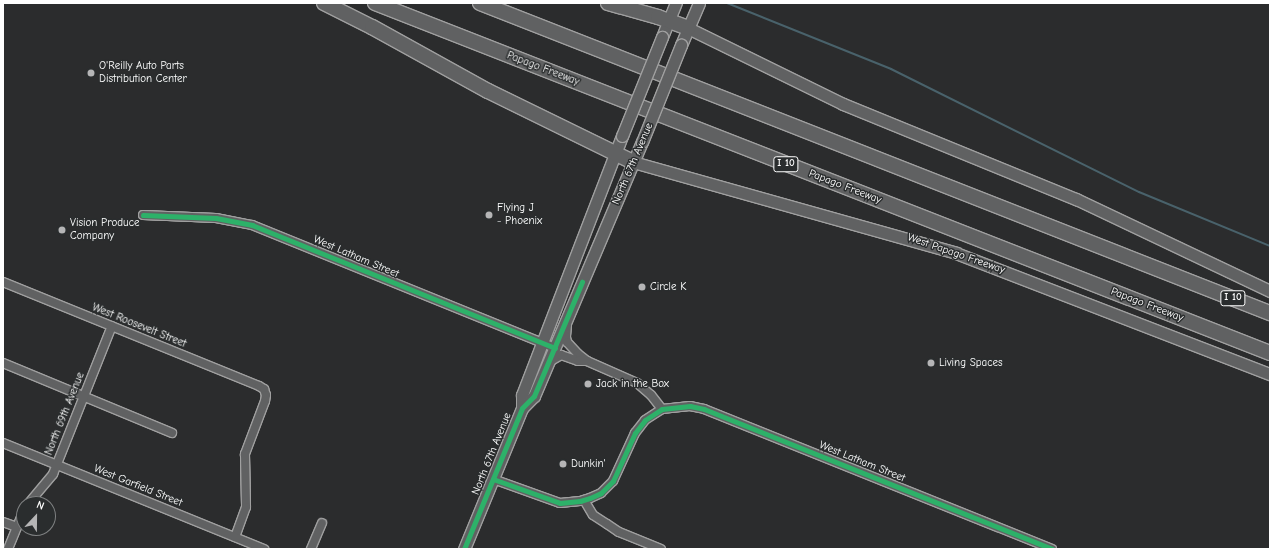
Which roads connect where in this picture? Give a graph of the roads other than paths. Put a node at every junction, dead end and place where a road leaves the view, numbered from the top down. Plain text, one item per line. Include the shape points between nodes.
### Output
1 (324, 3) edge
2 (375, 3) edge
3 (480, 3) edge
4 (608, 3) edge
5 (676, 3) edge
6 (698, 3) edge
7 (669, 20) junction
8 (693, 31) junction
9 (614, 154) junction
10 (633, 162) junction
11 (143, 215) dead end
12 (3, 282) edge
13 (1270, 291) edge
14 (571, 308) junction
15 (1270, 313) edge
16 (112, 326) junction
17 (542, 343) junction
18 (555, 348) junction
19 (1266, 352) edge
20 (588, 360) junction
21 (549, 362) junction
22 (3, 363) edge
23 (1270, 374) edge
24 (84, 396) junction
25 (522, 408) junction
26 (662, 409) junction
27 (172, 433) dead end
28 (3, 443) edge
29 (57, 464) junction
30 (493, 479) junction
31 (35, 496) edge
32 (587, 499) junction
33 (3, 522) edge
34 (322, 524) dead end
35 (16, 527) edge
36 (16, 529) edge
37 (235, 537) junction
38 (8, 549) edge
39 (264, 549) edge
40 (312, 549) edge
41 (464, 549) edge
42 (662, 549) edge
43 (1052, 549) edge

1 - 9 highway via 488,91
2 - 19 highway, Papago Freeway / I 10
3 - 15 highway, I 10
4 - 7 highway
5 - 7 main road, North 67th Avenue
6 - 8 main road, North 67th Avenue
7 - 8 highway
7 - 9 main road, North 67th Avenue, bridge
8 - 10 main road, North 67th Avenue, bridge via 681,45
8 - 13 main road via 843,104 1076,199
9 - 10 highway
9 - 17 main road, North 67th Avenue
10 - 14 main road, North 67th Avenue
10 - 23 main road, West Papago Freeway via 956,253
11 - 17 street, West Latham Street via 216,218 252,225
12 - 16 street, West Roosevelt Street
14 - 18 main road, North 67th Avenue
14 - 20 street via 566,337 572,347
16 - 24 street, North 69th Avenue
16 - 37 street, West Roosevelt Street via 259,386 265,392 265,401 245,454 246,511
17 - 18 street, West Latham Street
17 - 25 main road, North 67th Avenue via 522,395
18 - 21 main road, North 67th Avenue
20 - 21 street via 578,361 561,355
20 - 26 street via 637,383 652,395
21 - 25 main road, North 67th Avenue via 534,396
22 - 24 street
24 - 27 street
24 - 29 street, North 69th Avenue
25 - 30 main road, North 67th Avenue
26 - 32 street via 645,420 635,432 613,481 601,493
26 - 43 street, West Latham Street via 685,406 704,409
28 - 29 street, West Garfield Street
29 - 31 street, North 69th Avenue via 49,480
29 - 37 street, West Garfield Street
30 - 32 street via 551,501 564,503
30 - 41 main road, North 67th Avenue
32 - 42 street via 593,516 619,532
33 - 35 street
34 - 40 street
36 - 38 street
37 - 39 street, West Garfield Street

